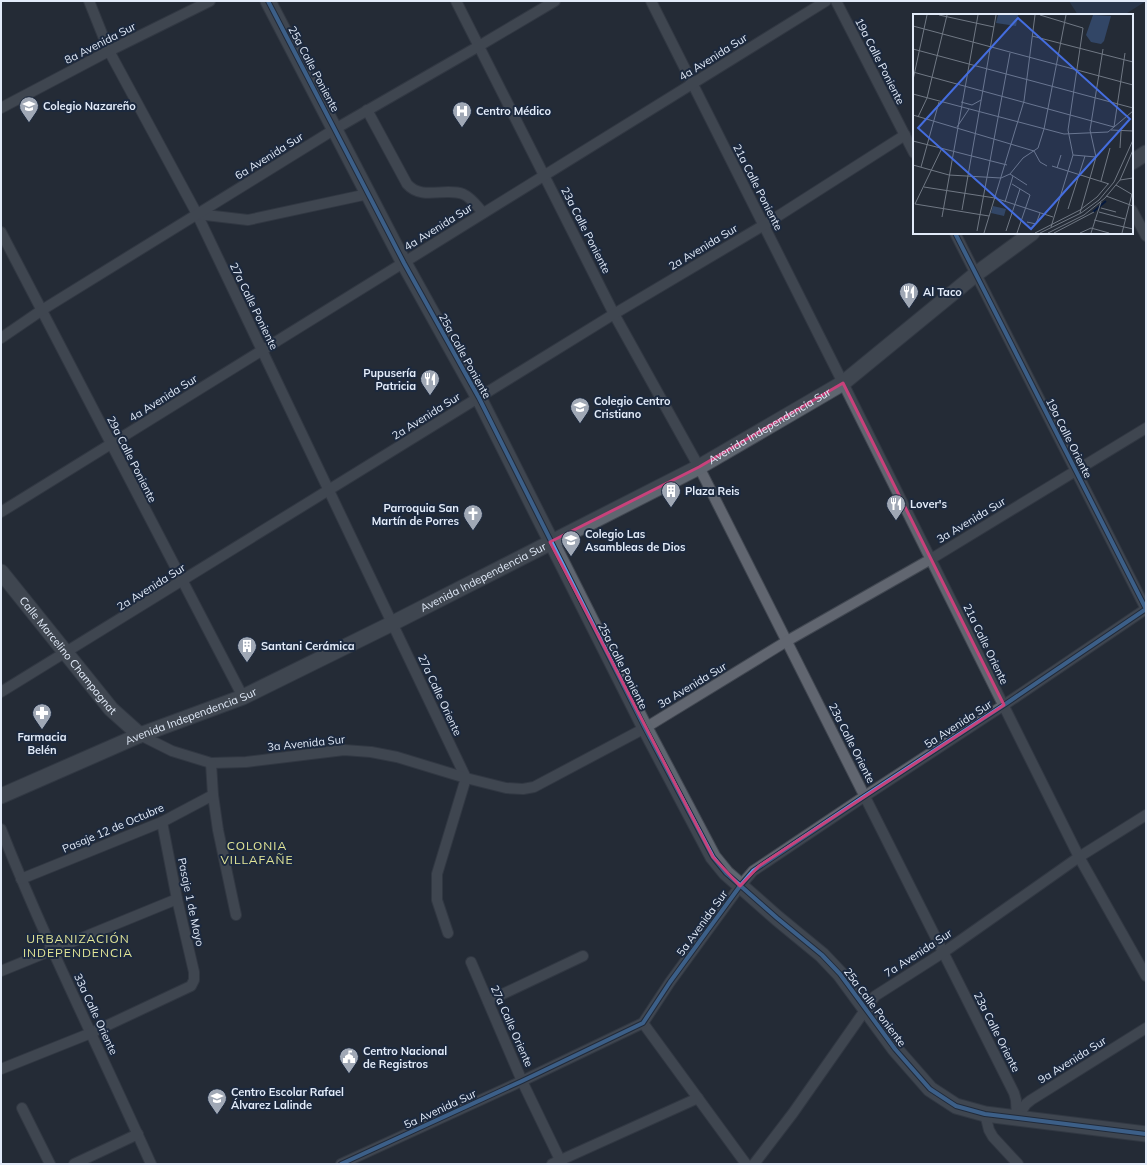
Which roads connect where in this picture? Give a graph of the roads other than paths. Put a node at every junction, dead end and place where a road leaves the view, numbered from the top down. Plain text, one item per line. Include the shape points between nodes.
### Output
1 (90, 1) edge
2 (210, 1) edge
3 (268, 1) edge
4 (456, 1) edge
5 (555, 1) edge
6 (651, 1) edge
7 (826, 1) edge
8 (836, 1) edge
9 (479, 46) junction
10 (109, 51) junction
11 (692, 84) junction
12 (1, 108) edge
13 (367, 110) junction
14 (335, 129) junction
15 (905, 136) junction
16 (913, 151) edge
17 (1146, 153) edge
18 (1133, 161) edge
19 (544, 175) junction
20 (368, 194) junction
21 (1133, 212) edge
22 (483, 213) junction
23 (197, 214) junction
24 (764, 225) junction
25 (1, 232) edge
26 (956, 234) edge
27 (1031, 234) edge
28 (1146, 236) edge
29 (4, 243) edge
30 (404, 262) junction
31 (976, 274) junction
32 (42, 310) junction
33 (614, 314) junction
34 (1, 338) edge
35 (263, 351) junction
36 (843, 383) junction
37 (479, 398) junction
38 (1146, 428) edge
39 (111, 444) junction
40 (699, 467) junction
41 (1076, 470) junction
42 (329, 490) junction
43 (1, 512) edge
44 (550, 542) junction
45 (931, 559) junction
46 (1, 572) edge
47 (182, 581) junction
48 (1146, 609) edge
49 (393, 623) junction
50 (787, 642) junction
51 (66, 653) junction
52 (1, 692) edge
53 (243, 697) junction
54 (1004, 705) junction
55 (645, 728) junction
56 (140, 735) junction
57 (211, 763) junction
58 (466, 778) junction
59 (213, 795) junction
60 (1, 796) edge
61 (865, 796) junction
62 (1146, 815) edge
63 (162, 822) junction
64 (1, 829) edge
65 (1079, 856) junction
66 (21, 879) junction
67 (740, 886) junction
68 (177, 899) junction
69 (236, 915) dead end
70 (448, 933) dead end
71 (52, 949) junction
72 (944, 952) junction
73 (583, 956) dead end
74 (470, 962) dead end
75 (1, 971) edge
76 (1146, 976) edge
77 (488, 1001) junction
78 (865, 1008) junction
79 (643, 1022) junction
80 (1146, 1028) edge
81 (91, 1033) junction
82 (1, 1069) edge
83 (522, 1081) junction
84 (698, 1098) junction
85 (22, 1108) dead end
86 (986, 1114) junction
87 (1017, 1118) junction
88 (138, 1134) junction
89 (1146, 1134) edge
90 (558, 1163) edge
91 (50, 1164) edge
92 (74, 1164) edge
93 (151, 1164) edge
94 (341, 1164) edge
95 (746, 1164) edge
96 (754, 1164) edge
97 (1018, 1164) edge

1 - 10 street, 27a Calle Poniente
2 - 10 street, 8a Avenida Sur
3 - 14 street, 25a Calle Poniente
4 - 9 street, 23a Calle Poniente
5 - 9 street, 6a Avenida Sur
6 - 11 street, 21a Calle Poniente
7 - 11 street, 4a Avenida Sur
8 - 15 street, 19a Calle Poniente
9 - 13 street, 6a Avenida Sur
9 - 19 street, 23a Calle Poniente
10 - 12 street, 8a Avenida Sur
10 - 23 street, 27a Calle Poniente
11 - 19 street, 4a Avenida Sur
11 - 24 street, 21a Calle Poniente
13 - 14 street, 6a Avenida Sur
13 - 22 street via 412,190 463,194 471,198
14 - 20 street, 25a Calle Poniente
14 - 23 street, 6a Avenida Sur
15 - 16 street, 19a Calle Poniente
15 - 24 street, 2a Avenida Sur
17 - 18 street
19 - 22 street, 4a Avenida Sur
19 - 33 street, 23a Calle Poniente
20 - 23 street via 248,220
20 - 30 street, 25a Calle Poniente
21 - 28 street
22 - 30 street, 4a Avenida Sur
23 - 32 street, 6a Avenida Sur
23 - 35 street, 27a Calle Poniente
24 - 33 street, 2a Avenida Sur
24 - 36 street, 21a Calle Poniente
25 - 29 street, 29a Calle Poniente
26 - 31 street
27 - 31 street, Avenida Independencia Sur
29 - 32 street, 29a Calle Poniente
30 - 35 street, 4a Avenida Sur
30 - 37 street, 25a Calle Poniente
31 - 36 street, Avenida Independencia Sur
31 - 41 street, 19a Calle Oriente
32 - 34 street, 6a Avenida Sur
32 - 39 street, 29a Calle Poniente
33 - 37 street, 2a Avenida Sur
33 - 40 street, 23a Calle Poniente
35 - 39 street, 4a Avenida Sur
35 - 42 street, 27a Calle Poniente
36 - 40 street, Avenida Independencia Sur
36 - 45 street, 21a Calle Oriente
37 - 42 street, 2a Avenida Sur
37 - 44 street, 25a Calle Poniente
38 - 41 street, 3a Avenida Sur
39 - 43 street, 4a Avenida Sur
39 - 47 street, 29a Calle Poniente
40 - 44 street, Avenida Independencia Sur
40 - 50 street, 23a Calle Oriente
41 - 45 street, 3a Avenida Sur
41 - 48 street, 19a Calle Oriente
42 - 47 street, 2a Avenida Sur
42 - 49 street, 27a Calle Poniente
44 - 49 street, Avenida Independencia Sur
44 - 55 street, 25a Calle Poniente
45 - 50 street, 3a Avenida Sur
45 - 54 street, 21a Calle Oriente
46 - 51 street, Calle Marcelino Champagnat
47 - 51 street, 2a Avenida Sur
47 - 53 street, 29a Calle Poniente
48 - 54 street, 5a Avenida Sur
49 - 53 street, Avenida Independencia Sur
49 - 58 street, 27a Calle Oriente
50 - 55 street, 3a Avenida Sur
50 - 61 street, 23a Calle Oriente
51 - 52 street, 2a Avenida Sur
51 - 56 street, Calle Marcelino Champagnat via 110,709
53 - 56 street, Avenida Independencia Sur
54 - 61 street, 5a Avenida Sur
54 - 65 street, 21a Calle Oriente
55 - 58 street, 3a Avenida Sur via 534,787 506,788
55 - 67 street, 25a Calle Poniente via 713,857
56 - 57 street, 3a Avenida Sur via 172,751
56 - 60 street, Avenida Independencia Sur
57 - 58 street, 3a Avenida Sur via 246,762 344,750 397,757
57 - 59 street
58 - 70 street via 437,874 437,900
59 - 63 street, Pasaje 12 de Octubre
59 - 69 street
61 - 67 street, 5a Avenida Sur via 759,866
61 - 72 street, 23a Calle Oriente
62 - 65 street, 7a Avenida Sur
63 - 66 street, Pasaje 12 de Octubre
63 - 68 street, Pasaje 1 de Mayo
64 - 66 street, 33a Calle Oriente
65 - 72 street, 7a Avenida Sur
65 - 76 street, 21a Calle Oriente
66 - 71 street, 33a Calle Oriente
67 - 78 street, 25a Calle Poniente via 831,964
67 - 79 street, 5a Avenida Sur
68 - 71 street
68 - 81 street, Pasaje 1 de Mayo via 194,972 191,986
71 - 75 street
71 - 81 street, 33a Calle Oriente
72 - 78 street, 7a Avenida Sur via 878,993
72 - 87 street, 23a Calle Oriente via 1014,1093
73 - 77 street
74 - 77 street, 27a Calle Oriente
77 - 83 street, 27a Calle Oriente
78 - 86 street, 25a Calle Poniente via 895,1049 930,1088 956,1106
78 - 96 street, 7a Avenida Sur via 793,1113
79 - 83 street, 5a Avenida Sur
79 - 84 street
80 - 87 street, 9a Avenida Sur via 1031,1100
81 - 82 street
81 - 88 street, 33a Calle Oriente
83 - 90 street, 27a Calle Oriente
83 - 94 street, 5a Avenida Sur
84 - 90 street
84 - 95 street
85 - 91 street
86 - 87 street, 25a Calle Poniente
86 - 97 street via 993,1137
87 - 89 street, 25a Calle Poniente
88 - 92 street
88 - 93 street, 33a Calle Oriente

